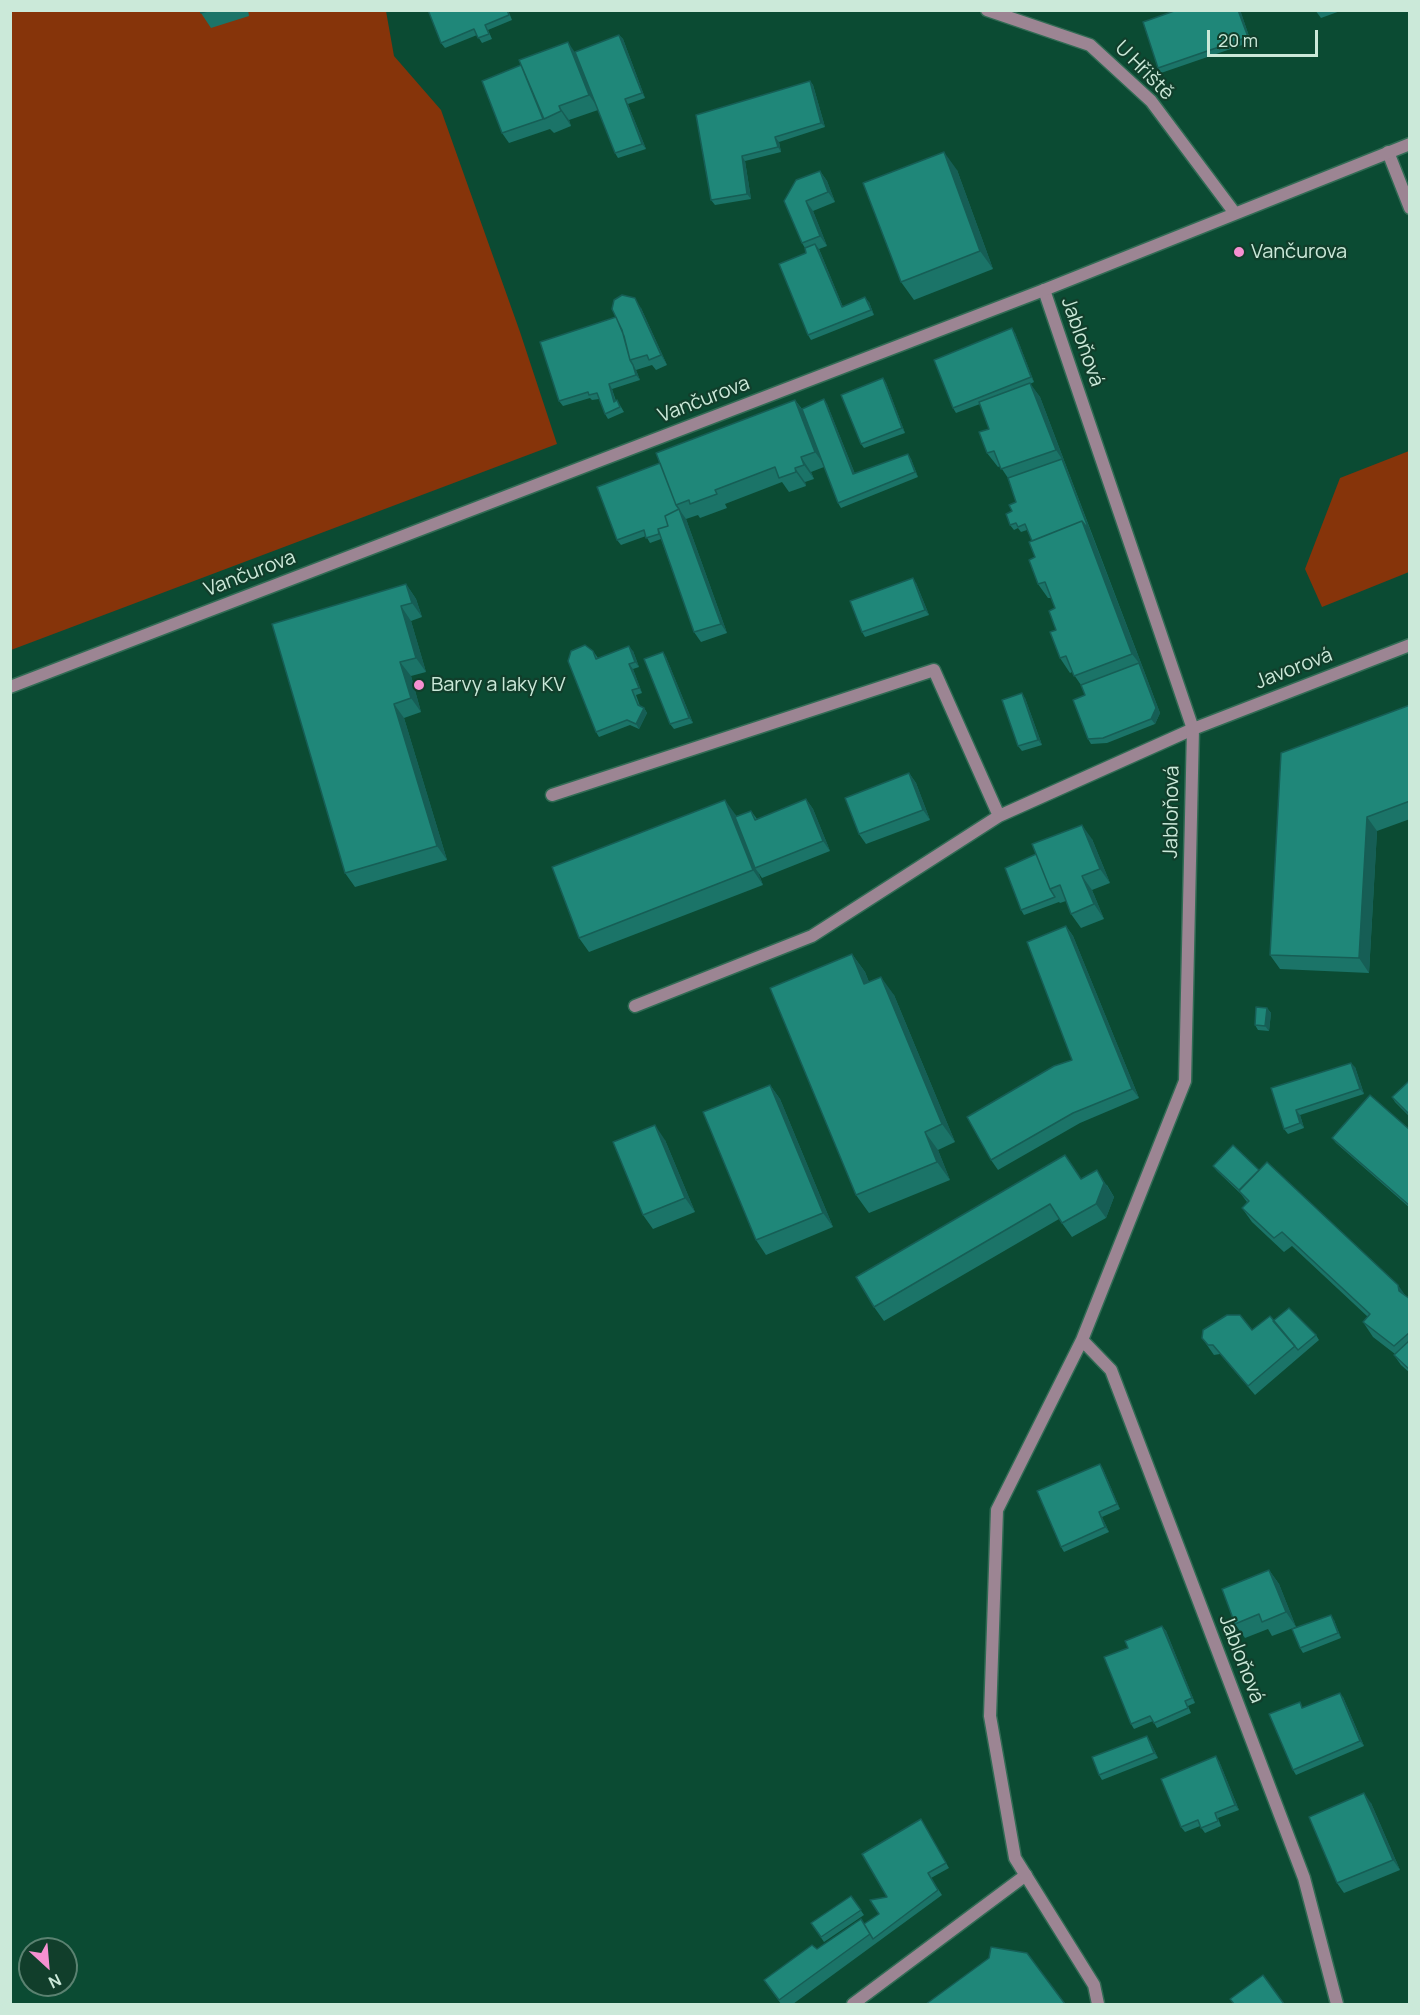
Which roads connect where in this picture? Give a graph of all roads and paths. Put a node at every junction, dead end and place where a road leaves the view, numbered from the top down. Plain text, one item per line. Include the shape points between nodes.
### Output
1 (987, 10) edge
2 (1410, 144) edge
3 (1388, 152) junction
4 (1410, 208) edge
5 (1234, 212) junction
6 (1044, 290) junction
7 (1410, 645) edge
8 (10, 687) edge
9 (1193, 729) junction
10 (552, 795) dead end
11 (999, 816) junction
12 (635, 1006) dead end
13 (1082, 1340) junction
14 (1026, 1875) junction
15 (853, 2004) edge
16 (1098, 2004) edge
17 (1337, 2004) edge

1 - 5 street, U Hřiště via 1090,45 1151,101
2 - 3 street, Vančurova
3 - 4 street
3 - 5 street, Vančurova
5 - 6 street, Vančurova
6 - 8 street, Vančurova
6 - 9 street, Jabloňová
7 - 9 street, Javorová
9 - 11 street, Javorová
9 - 13 street, Jabloňová via 1185,1081
10 - 11 street via 934,670
11 - 12 street, Javorová via 812,936
13 - 14 street, Jabloňová via 997,1510 990,1716 1015,1858
13 - 17 street, Jabloňová via 1110,1370 1304,1878
14 - 15 street
14 - 16 street, Jabloňová via 1094,1985

